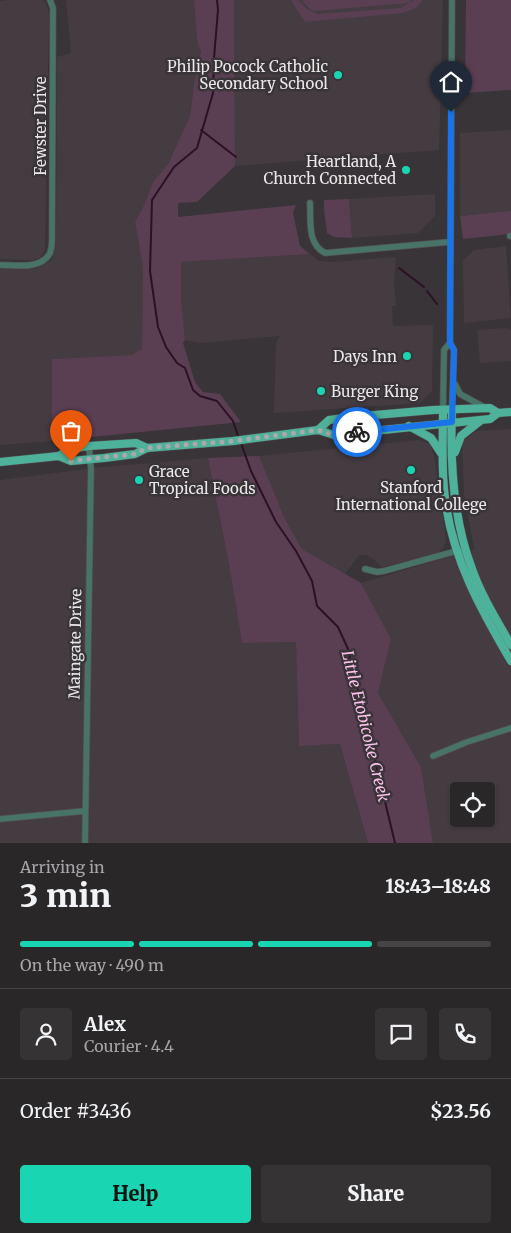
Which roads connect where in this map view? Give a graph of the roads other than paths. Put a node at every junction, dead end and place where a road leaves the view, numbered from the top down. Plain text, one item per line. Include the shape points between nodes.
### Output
1 (50, 0) edge
2 (452, 0) edge
3 (310, 203) dead end
4 (449, 242) junction
5 (0, 264) edge
6 (450, 343) junction
7 (454, 381) junction
8 (486, 408) junction
9 (452, 409) junction
10 (443, 410) junction
11 (511, 412) edge
12 (498, 413) junction
13 (481, 420) junction
14 (448, 422) junction
15 (409, 426) junction
16 (318, 430) junction
17 (89, 446) junction
18 (147, 448) junction
19 (59, 456) junction
20 (442, 456) junction
21 (90, 459) junction
22 (453, 459) junction
23 (0, 462) edge
24 (465, 549) junction
25 (456, 550) junction
26 (365, 570) dead end
27 (511, 644) edge
28 (511, 661) edge
29 (511, 728) edge
30 (433, 756) dead end
31 (85, 811) junction
32 (0, 819) edge
33 (85, 843) edge

1 - 5 street, Fewster Drive via 53,8 50,253 34,265
2 - 4 street
3 - 4 street via 312,240 325,253
4 - 6 street
6 - 7 street via 454,350
6 - 10 street via 444,350
7 - 8 street via 460,394
7 - 9 street
8 - 9 main road
8 - 12 main road
9 - 10 main road
9 - 14 main road
10 - 14 main road
10 - 16 main road via 329,420
11 - 12 main road
12 - 13 main road via 490,419
13 - 14 main road
13 - 22 main road via 461,436
14 - 15 main road
14 - 20 main road
14 - 22 main road
15 - 16 main road via 334,435
15 - 20 main road via 431,438
16 - 18 main road
17 - 18 main road via 136,443
17 - 19 main road via 69,449
17 - 21 street, Maingate Drive
18 - 21 main road via 135,454
19 - 21 main road via 71,461
19 - 23 main road
20 - 25 main road via 444,497
21 - 31 street, Maingate Drive
22 - 24 main road via 456,504
24 - 25 street
24 - 27 main road via 480,589
25 - 26 street via 384,571
25 - 28 main road via 477,599
29 - 30 street
31 - 32 street
31 - 33 street, Maingate Drive

